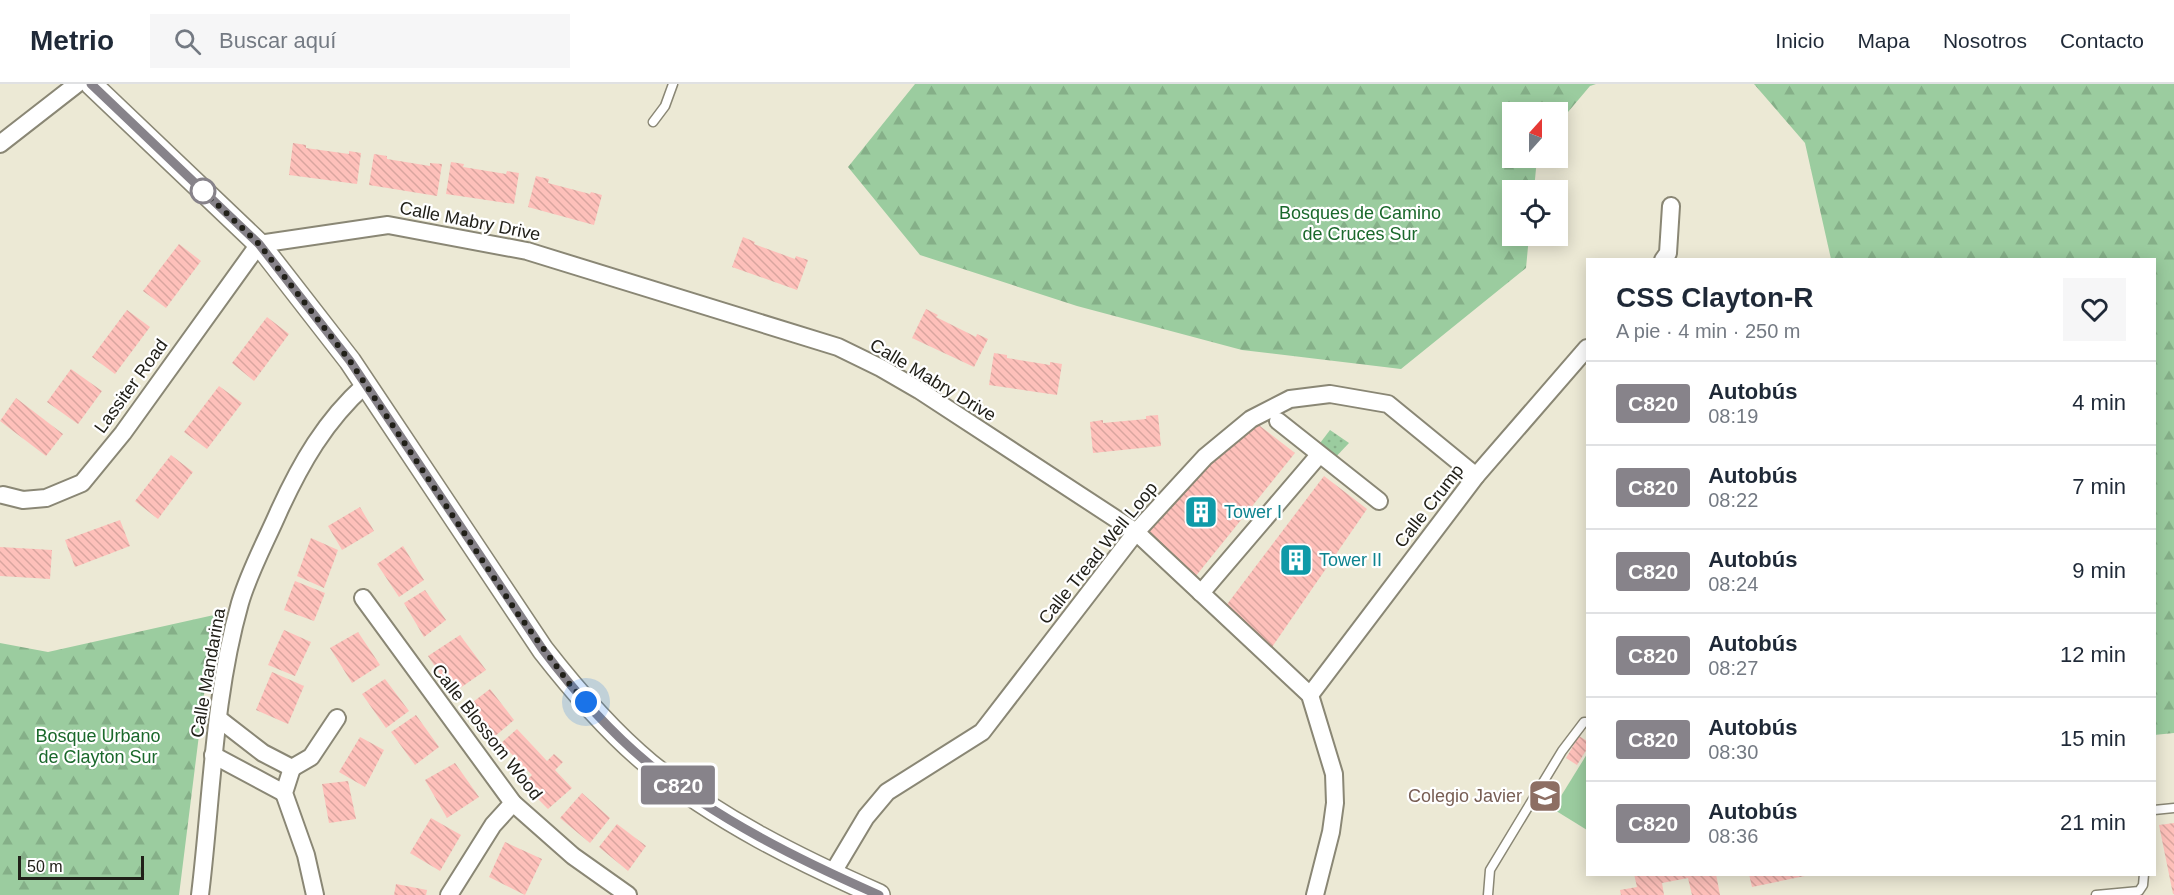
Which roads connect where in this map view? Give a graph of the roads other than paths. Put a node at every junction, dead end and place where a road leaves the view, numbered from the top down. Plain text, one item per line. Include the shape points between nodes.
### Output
1 (77, 84) edge
2 (91, 84) edge
3 (673, 84) edge
4 (653, 122) dead end
5 (0, 144) edge
6 (1671, 206) dead end
7 (259, 244) junction
8 (1665, 258) edge
9 (1586, 349) edge
10 (365, 385) junction
11 (1278, 421) dead end
12 (1319, 455) junction
13 (1476, 476) junction
14 (3, 495) dead end
15 (1379, 501) dead end
16 (1136, 532) junction
17 (1201, 593) junction
18 (363, 598) dead end
19 (1310, 695) junction
20 (337, 718) dead end
21 (219, 719) junction
22 (1586, 722) edge
23 (213, 755) junction
24 (292, 768) junction
25 (284, 793) junction
26 (513, 803) junction
27 (2174, 808) edge
28 (2156, 810) edge
29 (832, 874) junction
30 (2144, 876) edge
31 (200, 895) edge
32 (315, 895) edge
33 (449, 895) edge
34 (628, 895) edge
35 (879, 895) edge
36 (1315, 895) edge
37 (1488, 895) edge
38 (2096, 895) edge

1 - 5 street
2 - 7 street
3 - 4 lane via 665,106
6 - 8 street
7 - 10 street
7 - 14 street, Lassiter Road via 82,483 46,498 22,500
7 - 16 street, Calle Mabry Drive via 388,225 434,233 580,265 838,347 919,390
9 - 13 street, Calle Crump
10 - 21 street, Calle Mandarina via 325,427 305,459 261,552 241,601
10 - 29 street via 518,614 579,694 649,764 684,789 730,819
11 - 12 street
12 - 15 street
12 - 17 street
13 - 16 street, Calle Tread Well Loop via 1388,404 1330,394 1290,399 1251,419 1205,457
13 - 19 street, Calle Crump
16 - 17 street, Calle Mabry Drive
16 - 29 street, Calle Tread Well Loop via 982,732 887,792 866,817
17 - 19 street, Calle Mabry Drive
18 - 26 street, Calle Blossom Wood
19 - 36 street via 1334,774 1335,803 1332,832
20 - 24 street via 311,757
21 - 23 street, Calle Mandarina
21 - 24 street via 263,753
22 - 37 lane via 1562,751 1490,870
23 - 25 street
23 - 31 street, Calle Mandarina
24 - 25 street
25 - 32 street via 306,855
26 - 33 street via 492,825
26 - 34 street, Calle Blossom Wood via 573,856
27 - 28 lane
29 - 35 street
30 - 38 lane via 2139,891

